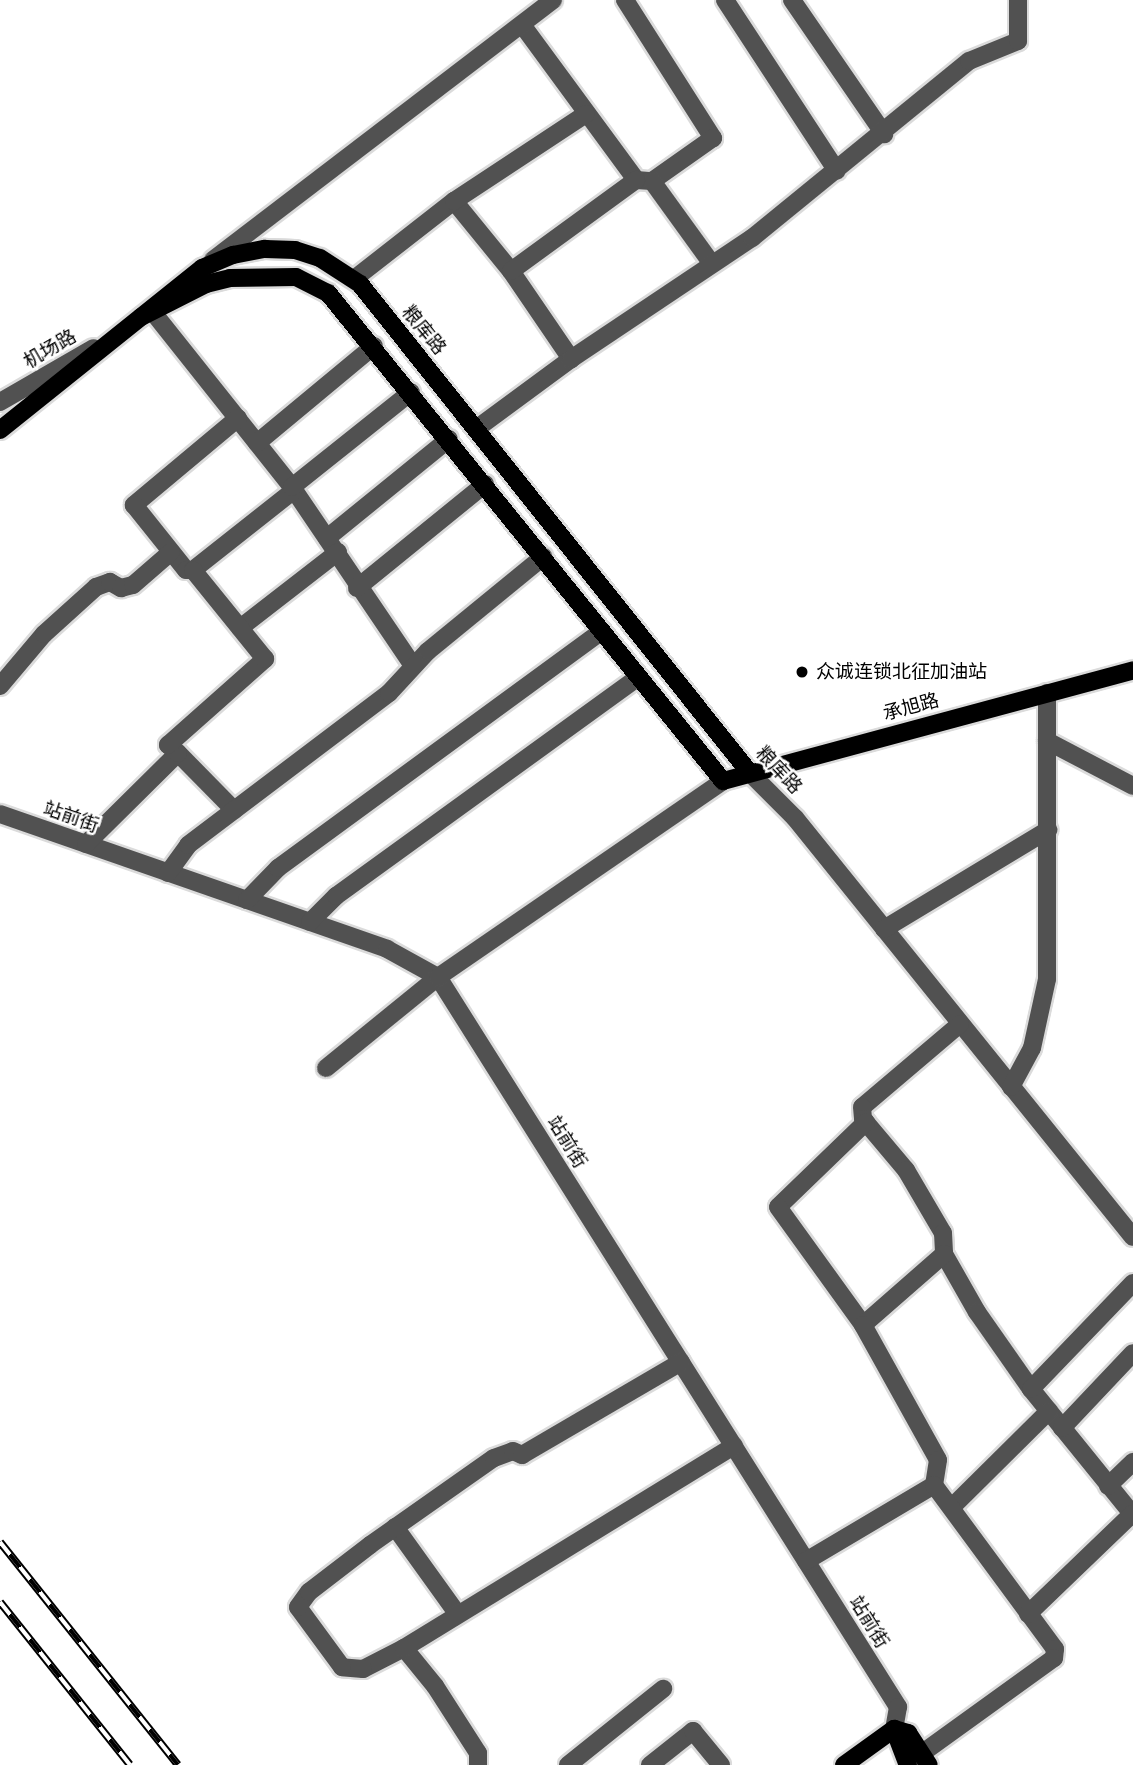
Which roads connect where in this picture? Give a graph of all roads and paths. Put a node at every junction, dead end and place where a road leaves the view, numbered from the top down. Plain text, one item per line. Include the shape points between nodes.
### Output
1 (553, 0) edge
2 (625, 0) edge
3 (725, 0) edge
4 (792, 0) edge
5 (1018, 0) edge
6 (523, 26) junction
7 (586, 114) junction
8 (884, 134) junction
9 (837, 171) junction
10 (644, 180) junction
11 (454, 201) junction
12 (712, 264) junction
13 (202, 268) junction
14 (511, 271) junction
15 (354, 279) junction
16 (147, 314) junction
17 (121, 333) junction
18 (374, 346) junction
19 (571, 359) junction
20 (411, 392) junction
21 (0, 402) edge
22 (238, 418) junction
23 (476, 429) junction
24 (0, 430) edge
25 (449, 439) junction
26 (257, 443) junction
27 (485, 484) junction
28 (292, 489) junction
29 (332, 545) junction
30 (171, 552) junction
31 (544, 557) junction
32 (193, 570) junction
33 (357, 588) junction
34 (240, 628) junction
35 (602, 631) junction
36 (413, 666) junction
37 (1133, 670) edge
38 (638, 677) junction
39 (1110, 677) junction
40 (1133, 679) edge
41 (0, 686) edge
42 (1047, 693) junction
43 (1047, 741) junction
44 (178, 753) junction
45 (749, 772) junction
46 (723, 781) junction
47 (1133, 786) edge
48 (234, 810) junction
49 (0, 814) edge
50 (1048, 830) junction
51 (86, 844) junction
52 (168, 873) junction
53 (247, 900) junction
54 (310, 922) junction
55 (884, 929) junction
56 (438, 977) junction
57 (960, 1024) junction
58 (326, 1068) dead end
59 (1011, 1087) junction
60 (866, 1122) junction
61 (1133, 1237) edge
62 (944, 1254) junction
63 (1133, 1283) edge
64 (863, 1325) junction
65 (1133, 1353) edge
66 (681, 1362) junction
67 (1031, 1389) junction
68 (1049, 1412) junction
69 (1062, 1428) junction
70 (734, 1446) junction
71 (1133, 1462) edge
72 (934, 1485) junction
73 (1108, 1486) junction
74 (953, 1506) junction
75 (1133, 1514) edge
76 (395, 1527) junction
77 (806, 1561) junction
78 (456, 1612) junction
79 (1028, 1614) junction
80 (404, 1648) junction
81 (663, 1689) dead end
82 (894, 1729) junction
83 (916, 1762) edge
84 (478, 1765) edge
85 (568, 1765) edge
86 (650, 1765) edge
87 (721, 1765) edge
88 (845, 1765) edge

1 - 6 street
2 - 10 street via 713,138
3 - 9 street
4 - 8 street
5 - 8 street via 1018,41 969,61
6 - 7 street
6 - 13 street
7 - 10 street
7 - 11 street
8 - 9 street
9 - 12 street
10 - 12 street
10 - 14 street
11 - 14 street
11 - 15 street
12 - 19 street
13 - 15 main road, 粮库路 via 233,255 295,250 320,258
13 - 16 main road, 粮库路
14 - 19 street
15 - 23 main road, 粮库路
16 - 17 main road
16 - 18 main road via 206,284 230,278 296,277 328,292
16 - 22 street
17 - 21 street, 机场路
17 - 24 main road
18 - 20 main road
18 - 26 street
19 - 23 street
20 - 25 main road
20 - 28 street
22 - 26 street
22 - 30 street via 134,505
23 - 45 main road, 粮库路
25 - 27 main road
25 - 29 street
26 - 28 street
27 - 31 main road
27 - 33 street
28 - 29 street
28 - 32 street
29 - 33 street
29 - 34 street
30 - 32 street via 186,570
30 - 41 street via 133,586 110,582 96,587 44,634
31 - 35 main road
31 - 36 street
32 - 34 street
33 - 36 street
34 - 44 street via 265,659 169,745
35 - 38 main road
35 - 53 street via 278,868
36 - 48 street via 389,694
37 - 39 main road, 承旭路
38 - 46 main road
38 - 54 street via 336,896
39 - 40 main road, 承旭路
39 - 42 main road, 承旭路
42 - 43 street
42 - 45 main road, 承旭路
43 - 47 street
43 - 50 street
44 - 48 street
44 - 51 street
45 - 46 main road, 承旭路
45 - 55 street, 粮库路 via 795,818
46 - 56 street
48 - 52 street via 188,845
49 - 51 street, 站前街
50 - 55 street
50 - 59 street via 1047,979 1032,1048
51 - 52 street, 站前街
52 - 53 street, 站前街
53 - 54 street, 站前街
54 - 56 street, 站前街 via 414,960
55 - 57 street, 粮库路
56 - 58 street
56 - 66 street, 站前街
57 - 59 street, 粮库路
57 - 60 street via 862,1107
59 - 61 street, 粮库路
60 - 62 street via 906,1170 943,1233
60 - 64 street via 778,1208
62 - 64 street
62 - 67 street
63 - 67 street
64 - 72 street via 938,1461
65 - 69 street
66 - 70 street, 站前街
66 - 76 street via 522,1455 513,1451 494,1458
67 - 68 street
68 - 69 street
68 - 74 street
69 - 73 street
70 - 77 street, 站前街
70 - 78 street
71 - 73 street
72 - 74 street
72 - 77 street
73 - 75 street
74 - 79 street via 964,1530
75 - 79 street
76 - 78 street
76 - 80 street via 309,1592 298,1607 342,1667 363,1669
77 - 82 street, 站前街 via 898,1707
78 - 80 street
79 - 83 street via 1055,1649 1054,1658
80 - 84 street via 478,1753
81 - 85 street
82 - 83 main road
82 - 88 main road
86 - 87 street via 693,1731

